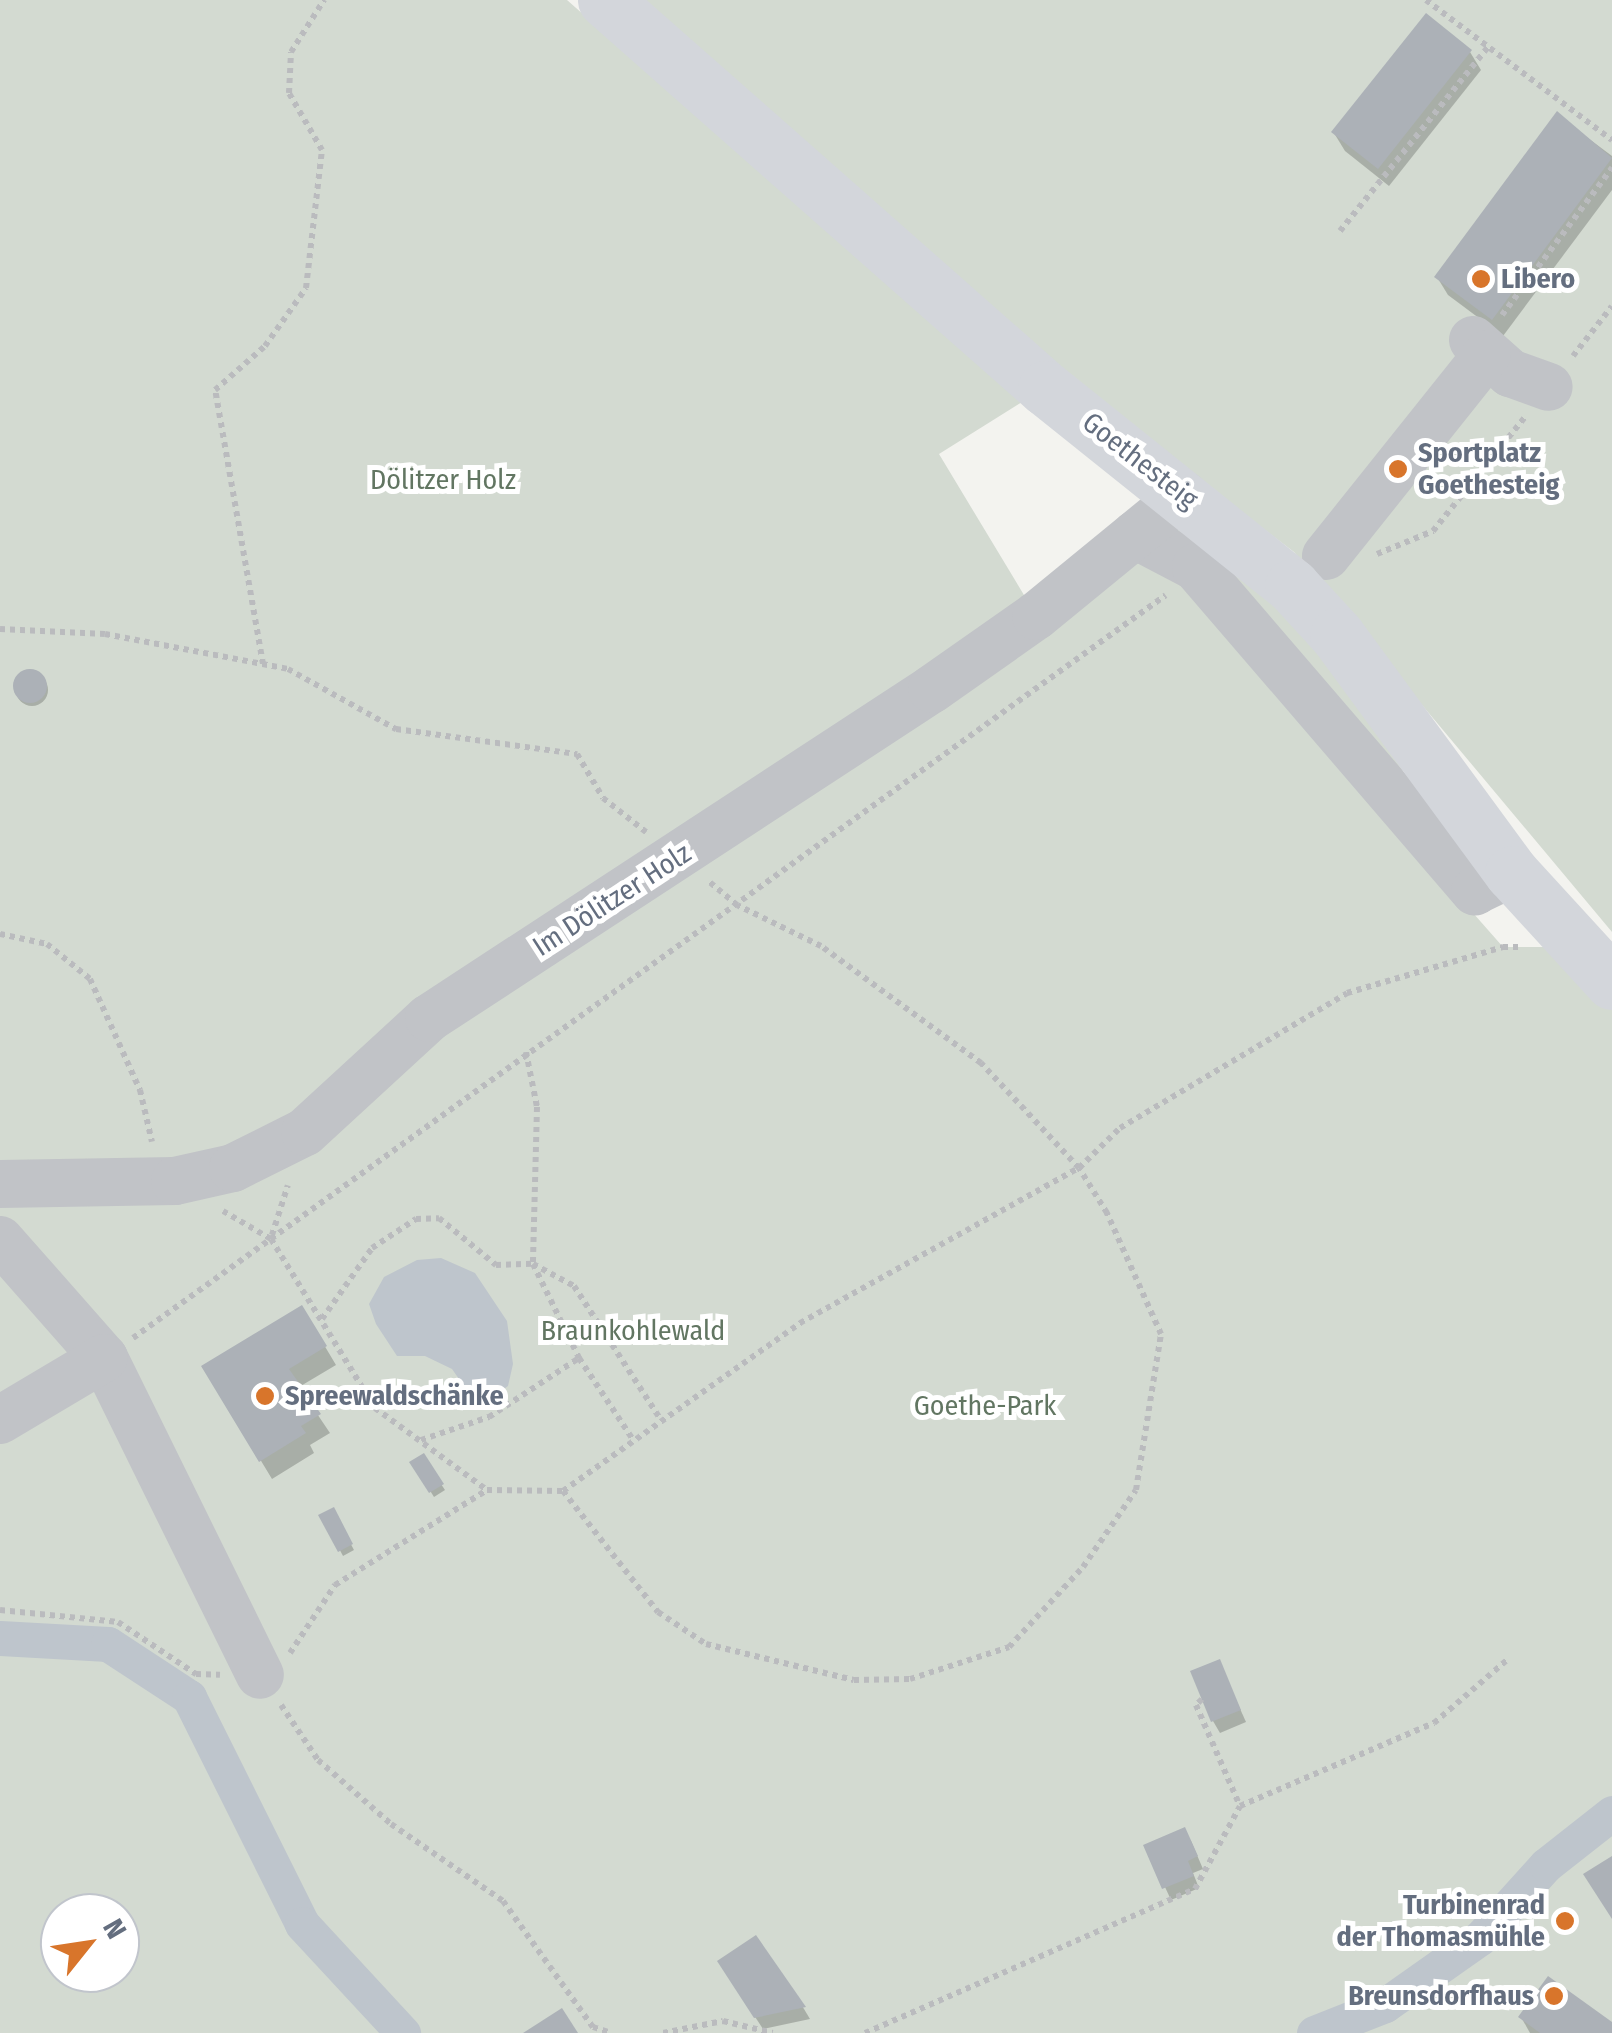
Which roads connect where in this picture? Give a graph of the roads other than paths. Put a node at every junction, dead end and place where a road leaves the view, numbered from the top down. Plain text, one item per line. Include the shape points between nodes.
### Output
1 (605, 0) edge
2 (1549, 388) road end
3 (1184, 495) junction
4 (1135, 536) junction
5 (1326, 556) road end
6 (1512, 873) junction
7 (1596, 965) edge
8 (0, 1184) edge
9 (0, 1240) edge
10 (104, 1358) junction
11 (0, 1420) edge
12 (260, 1676) road end

1 - 3 main road, Goethesteig via 1046,388
2 - 5 lane via 1510,373 1480,346
3 - 4 lane, Im Dölitzer Holz
3 - 6 main road, Goethesteig via 1292,586 1338,635
4 - 6 lane via 1196,567 1476,892
4 - 8 lane, Im Dölitzer Holz via 932,689 429,1018 305,1132 233,1168 174,1182
6 - 7 main road, Goethesteig
9 - 10 lane
10 - 11 lane
10 - 12 lane

